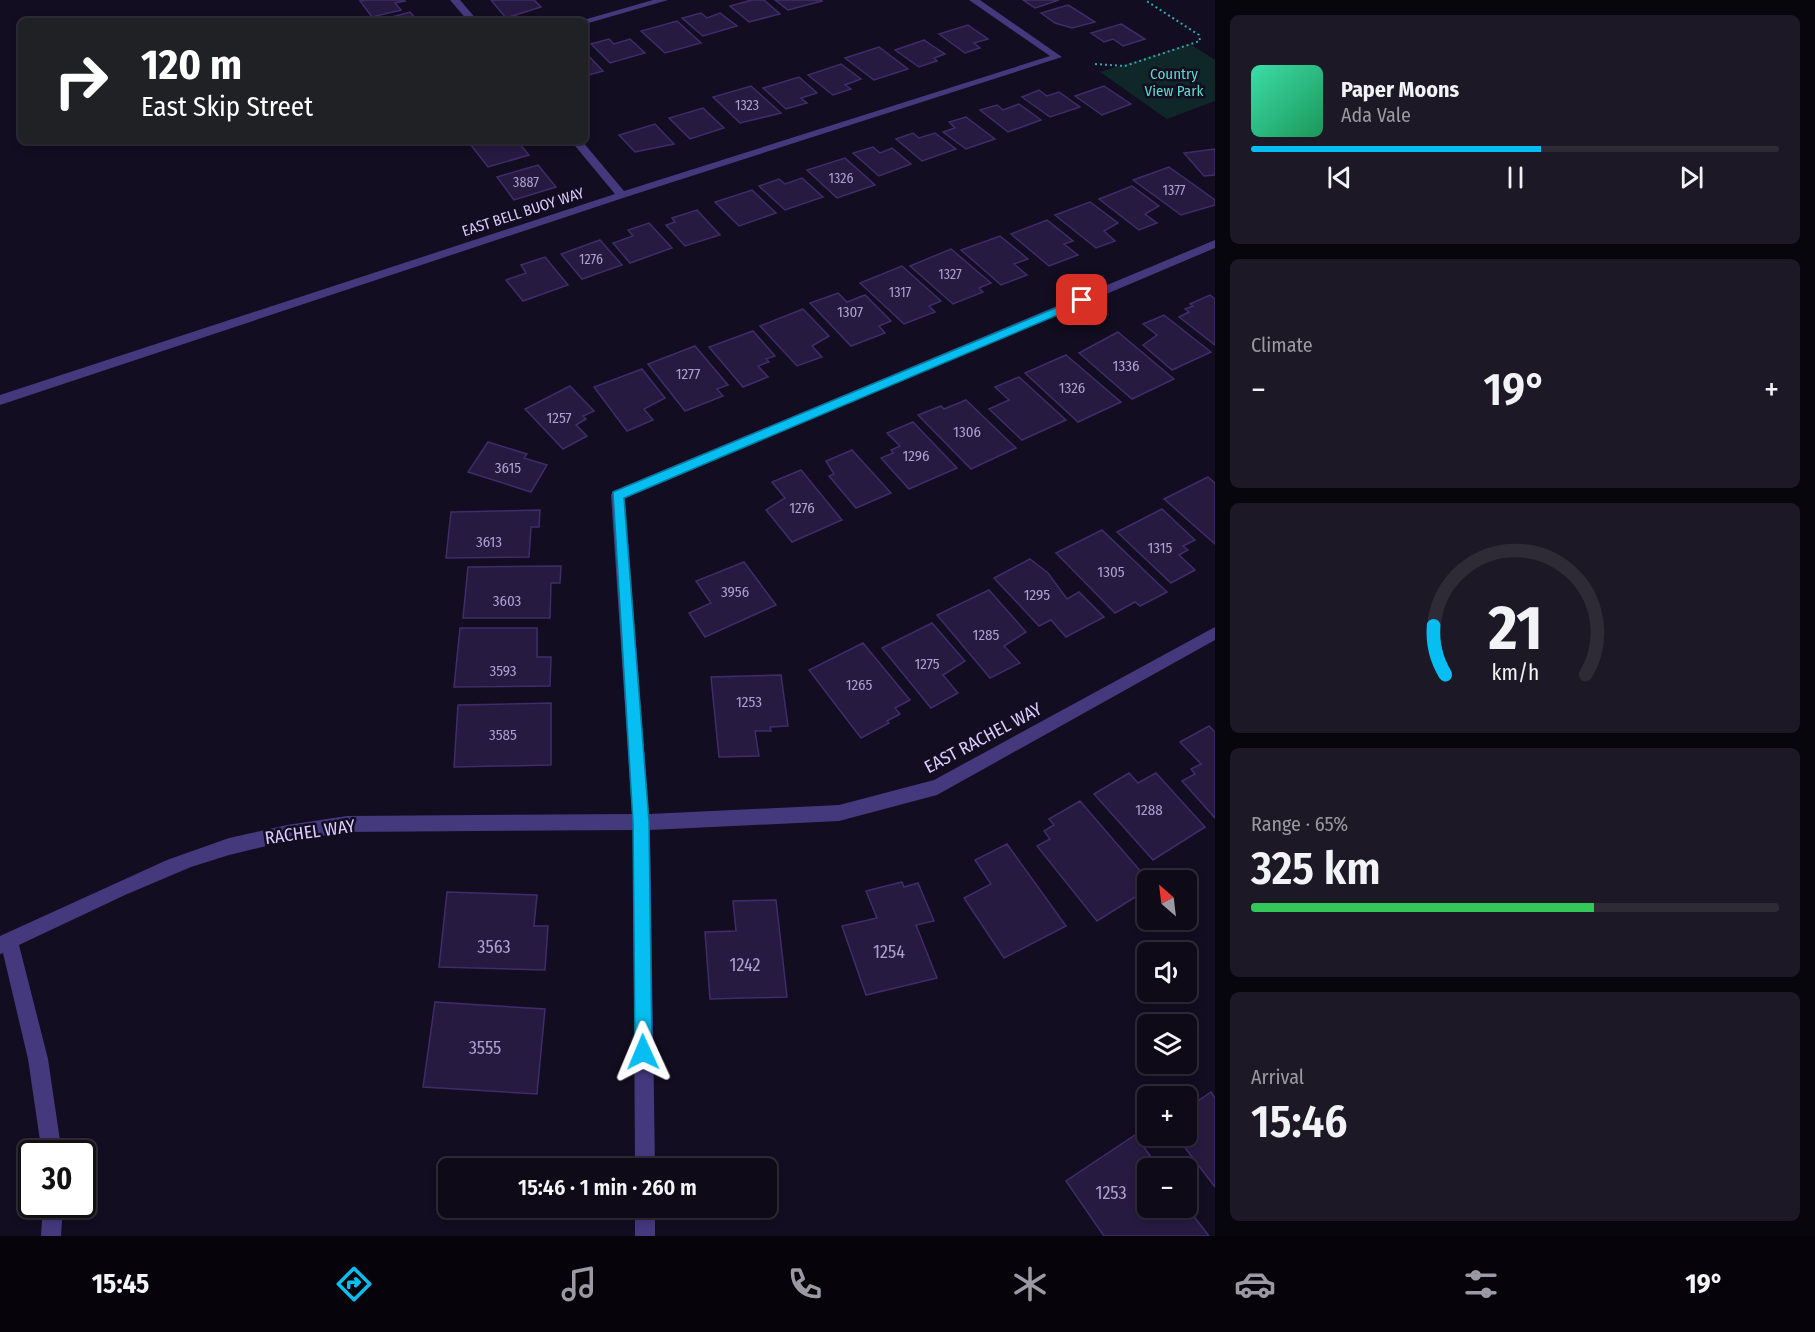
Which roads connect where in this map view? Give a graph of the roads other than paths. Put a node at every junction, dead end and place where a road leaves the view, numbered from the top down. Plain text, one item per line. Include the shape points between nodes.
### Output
1 (455, 0) edge
2 (663, 0) edge
3 (974, 0) edge
4 (470, 18) edge
5 (588, 20) edge
6 (579, 144) edge
7 (622, 195) junction
8 (1215, 244) edge
9 (0, 400) edge
10 (1215, 633) edge
11 (641, 822) junction
12 (4, 943) edge
13 (50, 1140) edge
14 (645, 1158) edge
15 (52, 1218) edge
16 (645, 1218) edge
17 (51, 1236) edge
18 (645, 1236) edge

1 - 4 street
2 - 5 street
3 - 7 street, EAST BELL BUOY WAY via 1057,57
6 - 7 street
7 - 9 street, EAST BELL BUOY WAY
8 - 11 street via 618,495
10 - 11 street, EAST RACHEL WAY via 937,787 839,813
11 - 12 street, RACHEL WAY via 346,824 277,834 191,859
11 - 14 street
12 - 13 street via 38,1059
15 - 17 street
16 - 18 street

